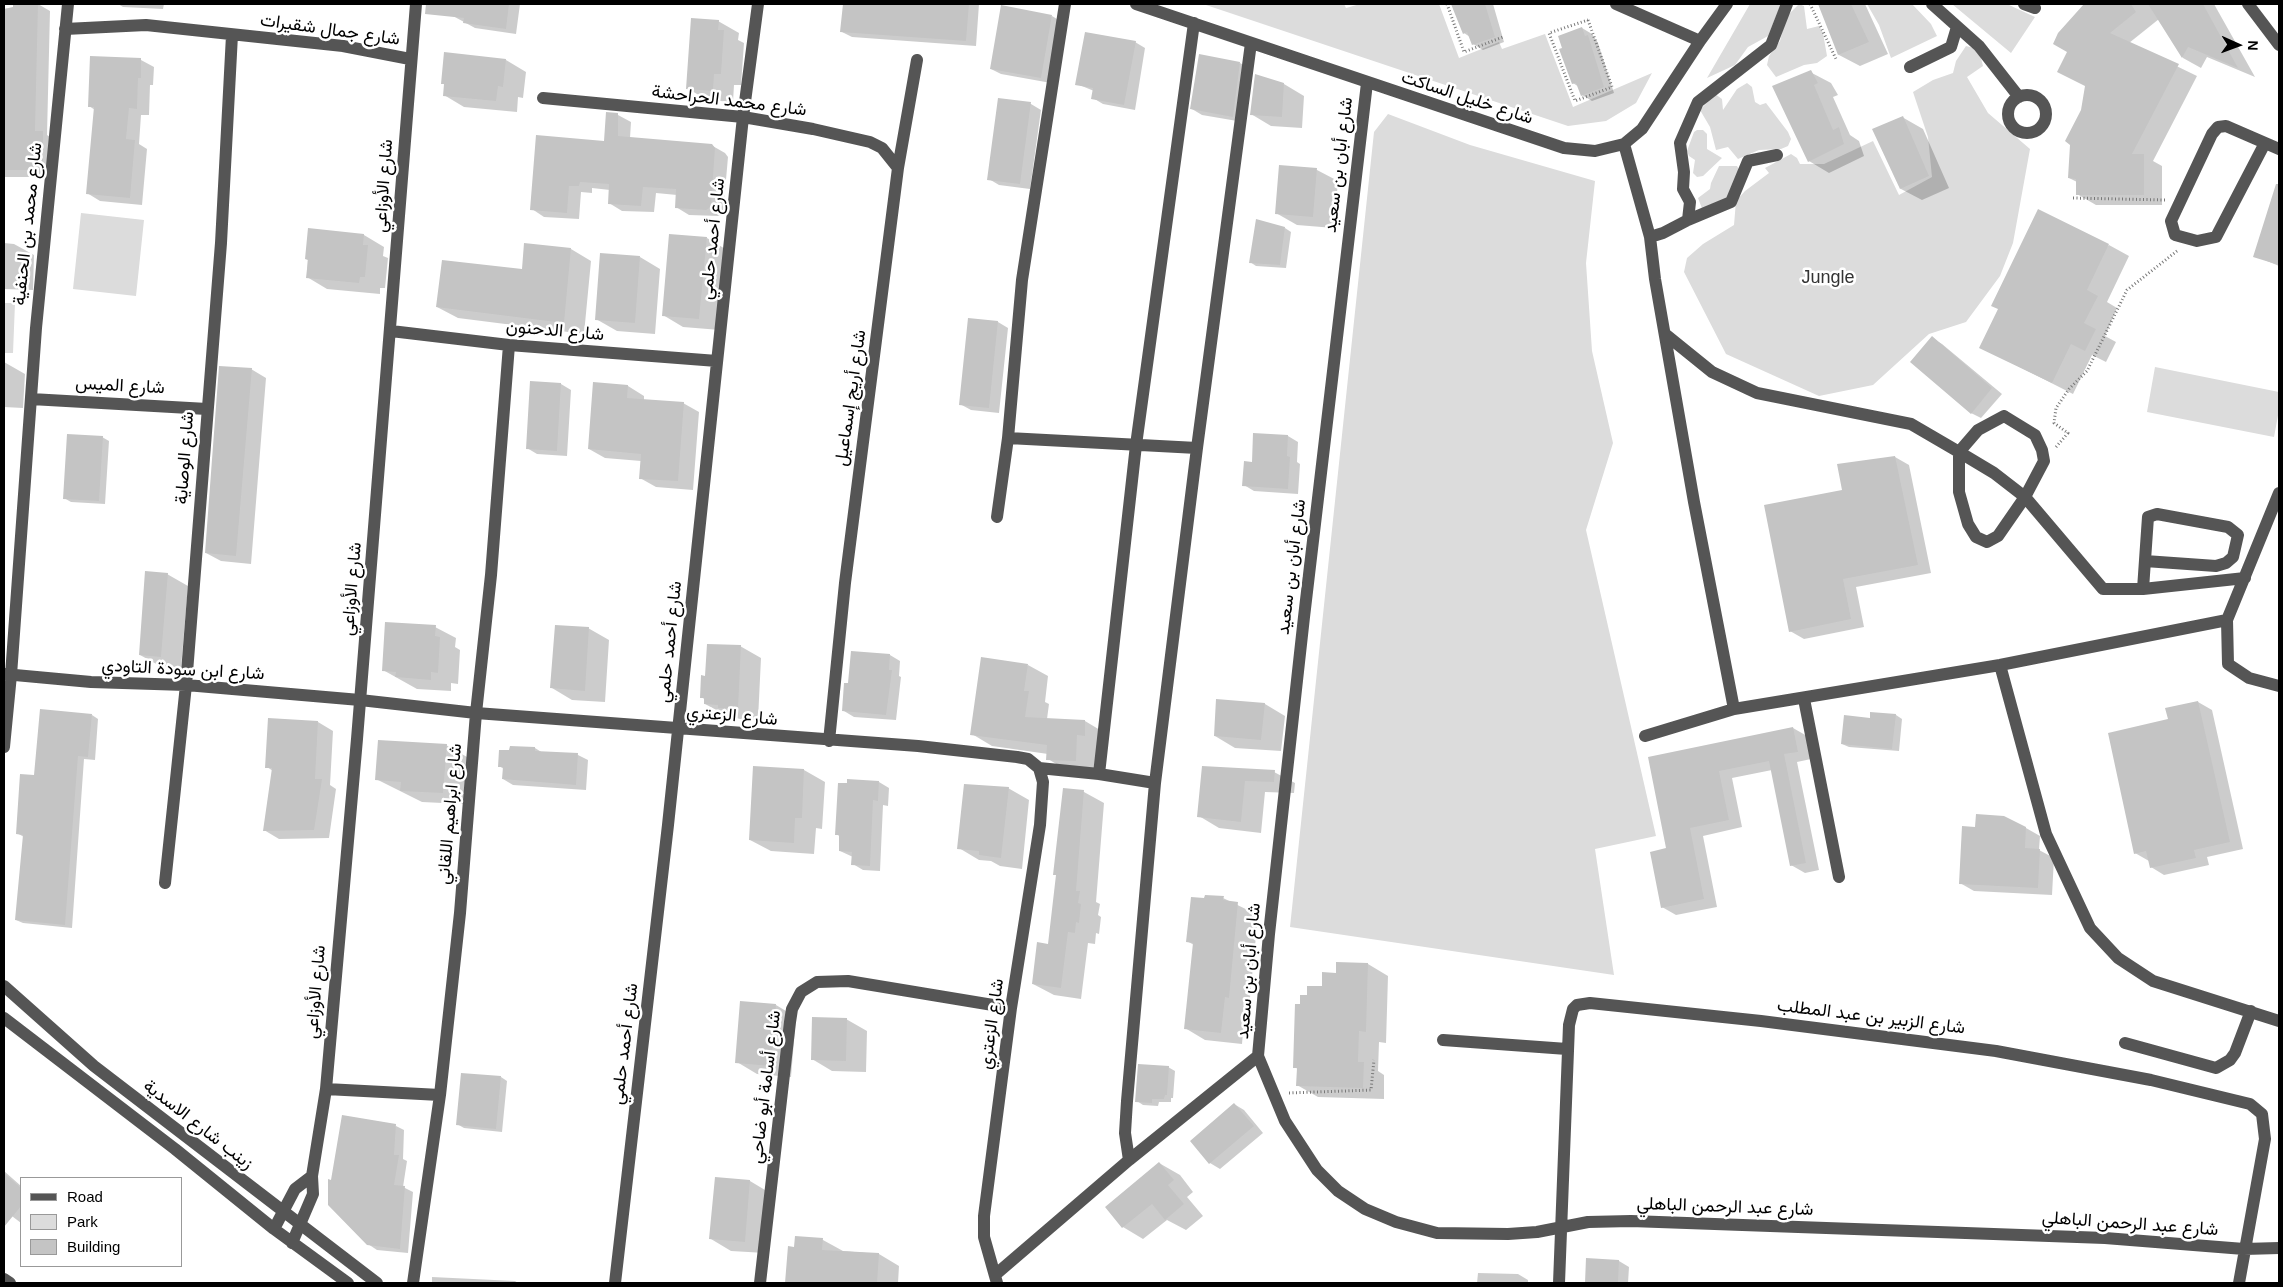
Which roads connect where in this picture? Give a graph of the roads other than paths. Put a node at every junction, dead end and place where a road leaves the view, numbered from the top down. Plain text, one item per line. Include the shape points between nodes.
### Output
1 (68, 4) edge
2 (416, 4) edge
3 (758, 4) edge
4 (1065, 4) edge
5 (1136, 4) edge
6 (1616, 4) edge
7 (1728, 4) edge
8 (1787, 4) edge
9 (1932, 4) edge
10 (2248, 4) edge
11 (1194, 23) junction
12 (1957, 27) junction
13 (65, 29) junction
14 (232, 36) junction
15 (1700, 41) junction
16 (1251, 43) junction
17 (2279, 45) edge
18 (410, 59) junction
19 (917, 60) dead end
20 (1910, 67) dead end
21 (1367, 83) junction
22 (2019, 97) dead end
23 (543, 98) dead end
24 (744, 117) junction
25 (2265, 143) junction
26 (1624, 144) junction
27 (2279, 149) edge
28 (1777, 155) dead end
29 (898, 168) junction
30 (1688, 220) junction
31 (1650, 236) junction
32 (391, 331) junction
33 (1666, 334) junction
34 (509, 346) junction
35 (717, 361) junction
36 (31, 399) junction
37 (207, 409) junction
38 (1008, 438) junction
39 (1136, 445) junction
40 (1197, 448) junction
41 (1959, 452) junction
42 (2279, 493) edge
43 (2026, 497) junction
44 (997, 517) dead end
45 (2145, 561) junction
46 (2245, 578) junction
47 (2143, 589) junction
48 (2227, 620) junction
49 (2000, 665) junction
50 (8, 675) edge
51 (186, 685) junction
52 (2279, 686) edge
53 (1804, 699) junction
54 (360, 700) junction
55 (1734, 710) junction
56 (476, 713) junction
57 (678, 729) junction
58 (1645, 736) dead end
59 (829, 741) junction
60 (4, 747) edge
61 (1039, 768) junction
62 (1099, 774) junction
63 (1155, 784) junction
64 (1839, 877) dead end
65 (165, 884) dead end
66 (4, 986) edge
67 (1011, 1008) junction
68 (2251, 1011) junction
69 (4, 1018) edge
70 (2279, 1021) edge
71 (1443, 1040) dead end
72 (2125, 1043) dead end
73 (1568, 1049) junction
74 (1258, 1056) junction
75 (326, 1089) junction
76 (440, 1095) junction
77 (1129, 1160) junction
78 (312, 1176) junction
79 (283, 1212) junction
80 (300, 1224) junction
81 (1561, 1228) junction
82 (274, 1229) junction
83 (292, 1243) junction
84 (2279, 1248) edge
85 (2244, 1249) junction
86 (4, 1279) edge
87 (996, 1279) edge
88 (10, 1283) edge
89 (348, 1283) edge
90 (377, 1283) edge
91 (413, 1283) edge
92 (615, 1283) edge
93 (760, 1283) edge
94 (1559, 1283) edge
95 (2239, 1283) edge

1 - 13 street, شارع محمد بن الحنفية
2 - 18 street, شارع الأوزاعي
3 - 24 street, شارع أحمد حلمي
4 - 38 street via 1022,280
5 - 11 street, شارع خليل الساكت
6 - 15 street
7 - 15 street, شارع خليل الساكت
8 - 30 street via 1771,44 1698,102 1680,143 1683,189 1690,202
9 - 12 street
10 - 17 street
11 - 16 street, شارع خليل الساكت
11 - 39 street
12 - 20 street via 1951,48
12 - 22 street via 1979,46
13 - 14 street, شارع جمال شقيرات via 146,25
13 - 36 street, شارع محمد بن الحنفية
14 - 18 street, شارع جمال شقيرات via 343,46
14 - 37 street, شارع الوصاية via 221,243
15 - 26 street, شارع خليل الساكت via 1642,129
16 - 21 street, شارع خليل الساكت
16 - 40 street
18 - 32 street, شارع الأوزاعي
19 - 29 street, شارع أريج إسماعيل
21 - 26 street, شارع خليل الساكت via 1564,148 1595,151
21 - 74 street, شارع أبان بن سعيد via 1292,726
23 - 24 street, شارع محمد الحراحشة
24 - 29 street, شارع محمد الحراحشة via 870,142 882,148
24 - 35 street, شارع أحمد حلمي
25 - 25 street via 2216,237 2207,240 2175,234 2171,221 2218,127 2226,126
25 - 27 street
26 - 31 street
28 - 30 street via 1748,161 1731,202
29 - 59 street, شارع أريج إسماعيل via 845,583
30 - 31 street
31 - 33 street
32 - 34 street, شارع الدحنون
32 - 54 street, شارع الأوزاعي
33 - 41 street via 1712,372 1757,393 1911,424
33 - 55 street
34 - 35 street, شارع الدحنون
34 - 56 street, شارع ابراهيم اللقاني via 491,575
35 - 57 street, شارع أحمد حلمي
36 - 37 street, شارع الميس
36 - 50 street, شارع محمد بن الحنفية
37 - 51 street, شارع الوصاية
38 - 39 street
38 - 44 street
39 - 40 street
39 - 62 street
40 - 63 street
41 - 43 street
41 - 43 street via 1959,492 1968,524 1976,537 1987,542 1998,536
41 - 43 street via 1978,430 2004,416 2035,435 2044,461
42 - 46 street
43 - 47 street via 2103,589
45 - 45 street via 2148,517 2157,514 2228,527 2238,535 2233,556 2216,566
45 - 47 street
46 - 47 street
46 - 48 street
48 - 49 street
48 - 52 street via 2228,664 2249,678
49 - 53 street
49 - 68 street via 2046,834 2090,928 2118,958 2153,981
50 - 51 street, شارع ابن سودة التاودي
50 - 60 street, شارع محمد بن الحنفية
51 - 54 street, شارع ابن سودة التاودي
51 - 65 street, شارع الوصاية
53 - 55 street
53 - 64 street
54 - 56 street, شارع الزعتري
54 - 75 street, شارع الأوزاعي
55 - 58 street
56 - 57 street, شارع الزعتري
56 - 76 street, شارع ابراهيم اللقاني via 460,912
57 - 59 street, شارع الزعتري
57 - 92 street, شارع أحمد حلمي
59 - 61 street, شارع الزعتري via 1005,755 1028,759
61 - 62 street, شارع الزعتري
61 - 67 street, شارع الزعتري via 1043,782 1040,825
62 - 63 street, شارع الزعتري
63 - 77 street via 1127,1101 1125,1133
66 - 79 street, زينب شارع الاسدية via 94,1066
67 - 87 street, شارع الزعتري via 984,1216 984,1237
67 - 93 street, شارع أسامة أبو ضاحي via 848,981 817,982 800,992 790,1022
68 - 70 street
68 - 72 street via 2235,1052 2230,1060 2216,1068
69 - 82 street, زينب شارع الاسدية
71 - 73 street
73 - 81 street, شارع الزبير بن عبد المطلب
73 - 85 street, شارع الزبير بن عبد المطلب via 1573,1009 1590,1003 1996,1051 2152,1080 2243,1101 2262,1114 2265,1139
74 - 77 street
74 - 81 street, شارع عبد الرحمن الباهلي via 1285,1121 1317,1170 1338,1191 1365,1209 1396,1222 1437,1233 1508,1234
75 - 76 street
75 - 78 street, شارع الأوزاعي
76 - 91 street, شارع ابراهيم اللقاني
77 - 87 street
78 - 79 street via 295,1189
78 - 80 street, شارع الأوزاعي via 313,1194
79 - 80 street, زينب شارع الاسدية
79 - 82 street
80 - 83 street, شارع الأوزاعي
80 - 90 street, زينب شارع الاسدية
81 - 85 street, شارع عبد الرحمن الباهلي via 1588,1222 1631,1221 2105,1238
81 - 94 street, شارع الزبير بن عبد المطلب
82 - 83 street, زينب شارع الاسدية
83 - 89 street, زينب شارع الاسدية
84 - 85 street, شارع عبد الرحمن الباهلي
85 - 95 street, شارع الزبير بن عبد المطلب
86 - 88 street

